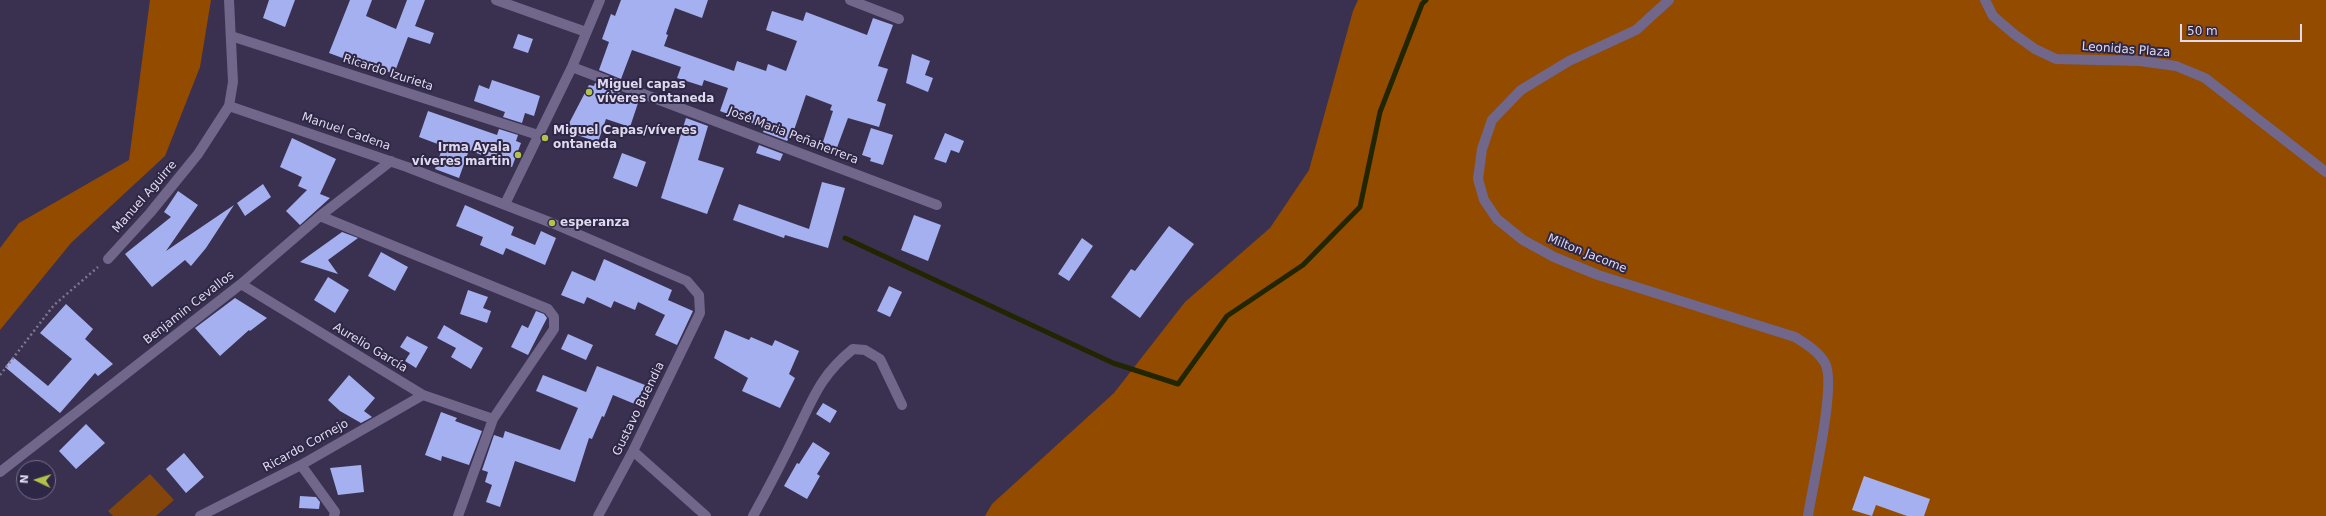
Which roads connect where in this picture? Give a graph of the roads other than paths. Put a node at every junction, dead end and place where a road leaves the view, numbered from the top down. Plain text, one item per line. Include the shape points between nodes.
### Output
1 (229, 0) edge
2 (496, 0) edge
3 (600, 0) edge
4 (850, 0) edge
5 (1669, 0) edge
6 (1985, 0) edge
7 (899, 19) dead end
8 (586, 32) junction
9 (231, 36) junction
10 (572, 67) junction
11 (229, 106) junction
12 (538, 135) junction
13 (391, 161) junction
14 (2326, 172) edge
15 (505, 204) junction
16 (937, 205) dead end
17 (320, 216) junction
18 (108, 259) road end
19 (241, 284) junction
20 (700, 313) joint
21 (423, 395) junction
22 (902, 405) dead end
23 (493, 419) junction
24 (633, 451) junction
25 (301, 465) junction
26 (0, 472) edge
27 (214, 512) edge
28 (200, 516) edge
29 (334, 516) edge
30 (458, 516) edge
31 (598, 516) edge
32 (706, 516) edge
33 (752, 516) edge
34 (1808, 516) edge

1 - 9 street, Manuel Aguirre
2 - 8 street
3 - 8 street
4 - 7 street
5 - 34 street, Milton Jacome via 1636,30 1569,61 1521,90 1492,120 1482,149 1478,179 1484,200 1497,220 1523,240 1554,257 1598,275 1795,337 1817,352 1826,364 1827,383 1824,428
6 - 14 street, Leonidas Plaza via 1994,16 2014,34 2035,49 2056,59 2140,61 2176,66 2205,78
8 - 10 street
9 - 11 street, Manuel Aguirre via 232,82
9 - 12 street, Ricardo Izurieta
10 - 12 street
10 - 16 street, José Maria Peñaherrera
11 - 13 street, Manuel Cadena
11 - 18 street, Manuel Aguirre via 198,154
12 - 15 street
13 - 15 street, Manuel Cadena
13 - 17 street, Benjamin Cevallos
15 - 20 street, Manuel Cadena via 687,281 699,295
17 - 19 street, Benjamin Cevallos
17 - 23 street via 548,309 554,318 554,329
19 - 21 street, Aurelio García
19 - 26 street, Benjamin Cevallos
20 - 24 street, Gustavo Buendia
21 - 23 street, Aurelio García
21 - 25 street, Ricardo Cornejo
22 - 33 street via 880,359 865,350 853,349 839,360 816,389
23 - 30 street
24 - 31 street, Gustavo Buendia
24 - 32 street
25 - 27 street, Ricardo Cornejo
25 - 29 street via 335,512
27 - 28 street, Ricardo Cornejo

